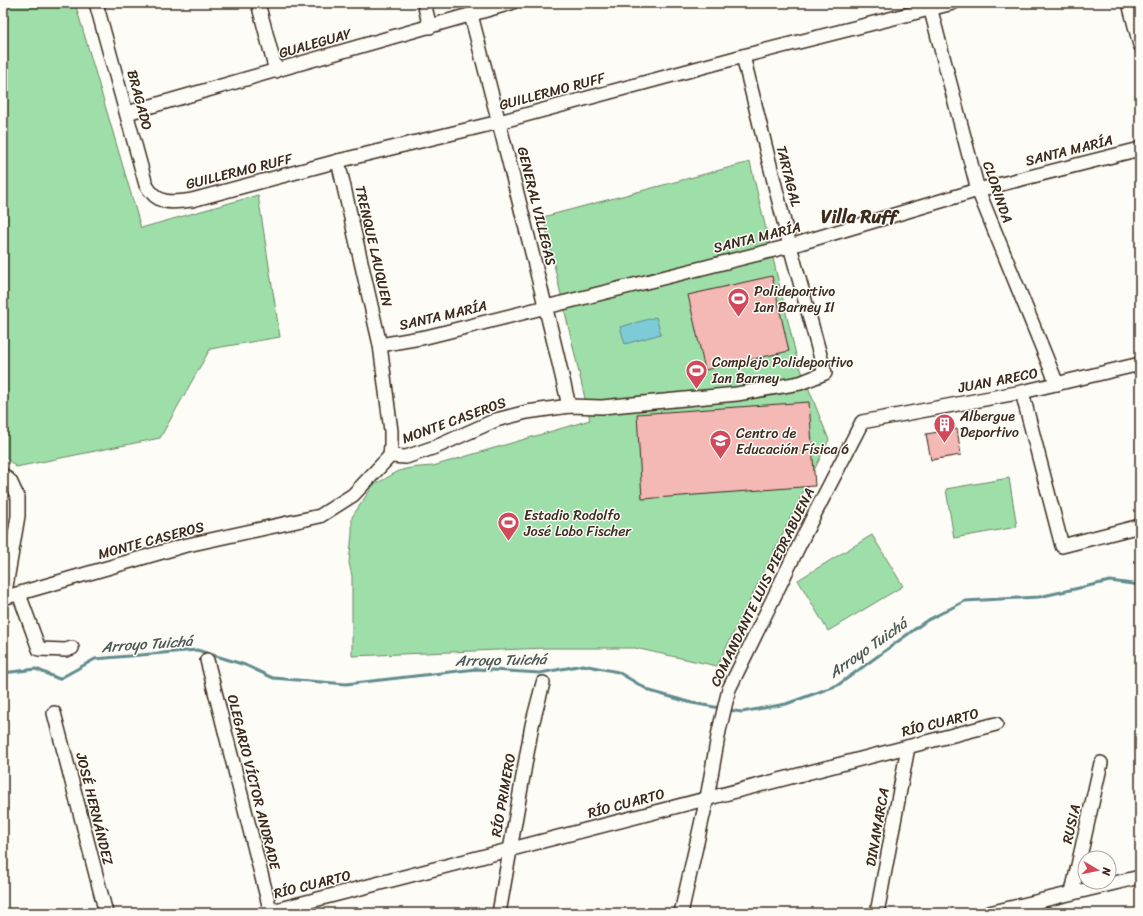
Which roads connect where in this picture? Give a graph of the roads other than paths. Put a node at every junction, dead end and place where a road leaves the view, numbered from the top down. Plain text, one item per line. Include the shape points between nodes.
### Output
1 (96, 3) edge
2 (258, 3) edge
3 (424, 3) edge
4 (511, 3) edge
5 (953, 3) edge
6 (1129, 3) edge
7 (930, 6) edge
8 (471, 15) junction
9 (430, 27) junction
10 (1140, 45) edge
11 (743, 56) junction
12 (276, 71) junction
13 (127, 113) junction
14 (499, 122) junction
15 (1140, 149) edge
16 (338, 161) junction
17 (978, 190) junction
18 (159, 200) joint
19 (790, 246) junction
20 (546, 306) junction
21 (380, 345) junction
22 (1140, 364) edge
23 (824, 373) joint
24 (1056, 384) junction
25 (1022, 392) junction
26 (569, 406) junction
27 (862, 422) joint
28 (390, 456) junction
29 (3, 474) edge
30 (1140, 526) edge
31 (19, 594) junction
32 (4, 598) edge
33 (72, 648) dead end
34 (207, 660) dead end
35 (543, 683) dead end
36 (54, 713) dead end
37 (996, 724) dead end
38 (908, 747) junction
39 (1101, 763) dead end
40 (707, 798) junction
41 (510, 849) junction
42 (1140, 877) edge
43 (1072, 892) junction
44 (269, 912) edge
45 (106, 913) edge
46 (499, 913) edge
47 (681, 913) edge
48 (877, 913) edge
49 (990, 913) edge

1 - 13 street, BRAGADO
2 - 12 street
3 - 9 street
4 - 8 street, GUALEGUAY
5 - 7 street, GUILLERMO RUFF
6 - 10 street
7 - 11 street, GUILLERMO RUFF
7 - 17 street, CLORINDA
8 - 9 street, GUALEGUAY
8 - 14 street, GENERAL VILLEGAS
9 - 12 street, GUALEGUAY
11 - 14 street, GUILLERMO RUFF
11 - 19 street, TARTAGAL
12 - 13 street, GUALEGUAY
13 - 18 street, BRAGADO via 146,185 151,194
14 - 16 street, GUILLERMO RUFF
14 - 20 street, GENERAL VILLEGAS
15 - 17 street, SANTA MARÍA
16 - 18 street, GUILLERMO RUFF via 192,200 175,203
16 - 21 street, TRENQUE LAUQUEN
17 - 19 street, SANTA MARÍA
17 - 24 street, CLORINDA
19 - 20 street, SANTA MARÍA
19 - 23 street, TARTAGAL
20 - 21 street, SANTA MARÍA via 426,337
20 - 26 street, GENERAL VILLEGAS
21 - 28 street, TRENQUE LAUQUEN via 391,431
22 - 24 street, JUAN ARECO
23 - 26 street, MONTE CASEROS via 800,383 738,394 602,407
24 - 25 street, JUAN ARECO
25 - 27 street, JUAN ARECO
25 - 30 street via 1062,546
26 - 28 street, MONTE CASEROS via 527,412 496,420 406,457
27 - 40 street, COMANDANTE LUIS PIEDRABUENA via 810,521 729,689
28 - 31 street, MONTE CASEROS via 352,494 320,516 183,546
29 - 32 street via 18,498 18,516
31 - 32 street, MONTE CASEROS
31 - 33 street via 39,649
34 - 44 street, OLEGARIO VÍCTOR ANDRADE
35 - 41 street, RÍO PRIMERO via 532,725
36 - 45 street, JOSÉ HERNÁNDEZ
37 - 38 street, RÍO CUARTO
38 - 40 street, RÍO CUARTO
38 - 48 street, DINAMARCA
39 - 43 street, RUSIA
40 - 41 street, RÍO CUARTO
40 - 47 street, COMANDANTE LUIS PIEDRABUENA
41 - 44 street, RÍO CUARTO
41 - 46 street, RÍO PRIMERO
42 - 43 street
43 - 49 street

